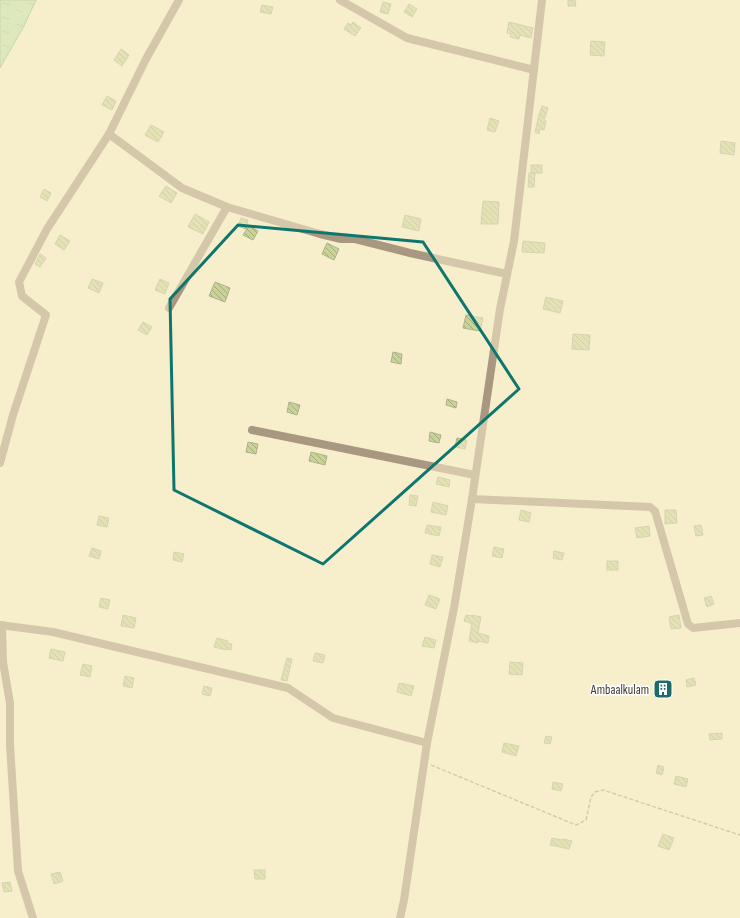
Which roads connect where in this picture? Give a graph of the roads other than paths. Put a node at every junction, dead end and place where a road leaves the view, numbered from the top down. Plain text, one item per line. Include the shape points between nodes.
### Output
1 (179, 0) edge
2 (340, 0) edge
3 (542, 0) edge
4 (534, 70) junction
5 (109, 134) junction
6 (227, 207) junction
7 (507, 274) junction
8 (169, 308) dead end
9 (252, 430) dead end
10 (0, 463) edge
11 (475, 475) junction
12 (472, 499) junction
13 (740, 623) edge
14 (1, 625) edge
15 (427, 744) junction
16 (33, 918) edge
17 (400, 918) edge

1 - 5 street
2 - 4 street via 407,38
3 - 4 street
4 - 7 street via 514,241
5 - 6 street via 182,188
5 - 10 street via 48,229 19,282 22,296 46,315
6 - 7 street via 320,234 355,239
6 - 8 street
7 - 11 street
9 - 11 street
11 - 12 street
12 - 13 street via 650,507 655,511 688,624 693,628
12 - 15 street
14 - 15 street via 52,632 288,688 333,718
14 - 16 street via 3,662 10,703 18,871
15 - 17 street

